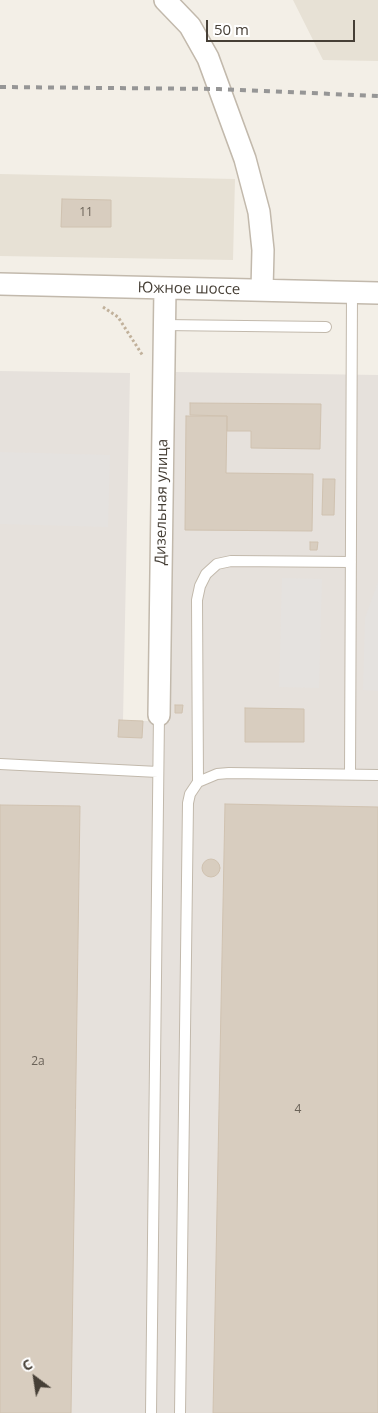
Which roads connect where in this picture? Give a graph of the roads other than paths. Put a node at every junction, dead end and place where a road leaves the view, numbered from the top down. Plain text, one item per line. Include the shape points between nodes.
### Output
1 (165, 0) edge
2 (0, 284) edge
3 (164, 288) junction
4 (262, 290) junction
5 (352, 292) junction
6 (378, 293) edge
7 (164, 325) junction
8 (326, 327) dead end
9 (351, 562) junction
10 (159, 716) joint
11 (0, 764) edge
12 (158, 772) junction
13 (350, 774) junction
14 (378, 775) edge
15 (198, 782) junction
16 (151, 1413) edge
17 (180, 1413) edge

1 - 4 street via 190,26 208,58 245,159 260,212 264,250
2 - 3 street, Южное шоссе
3 - 4 street, Южное шоссе
3 - 7 street, Дизельная улица
4 - 5 street, Южное шоссе
5 - 6 street, Южное шоссе
5 - 9 lane
7 - 8 lane
7 - 10 street, Дизельная улица
9 - 13 lane
9 - 15 lane via 231,561 218,564 206,574 197,600
10 - 12 lane
11 - 12 lane
12 - 16 lane
13 - 14 lane
13 - 15 lane via 229,773
15 - 17 lane via 188,803

